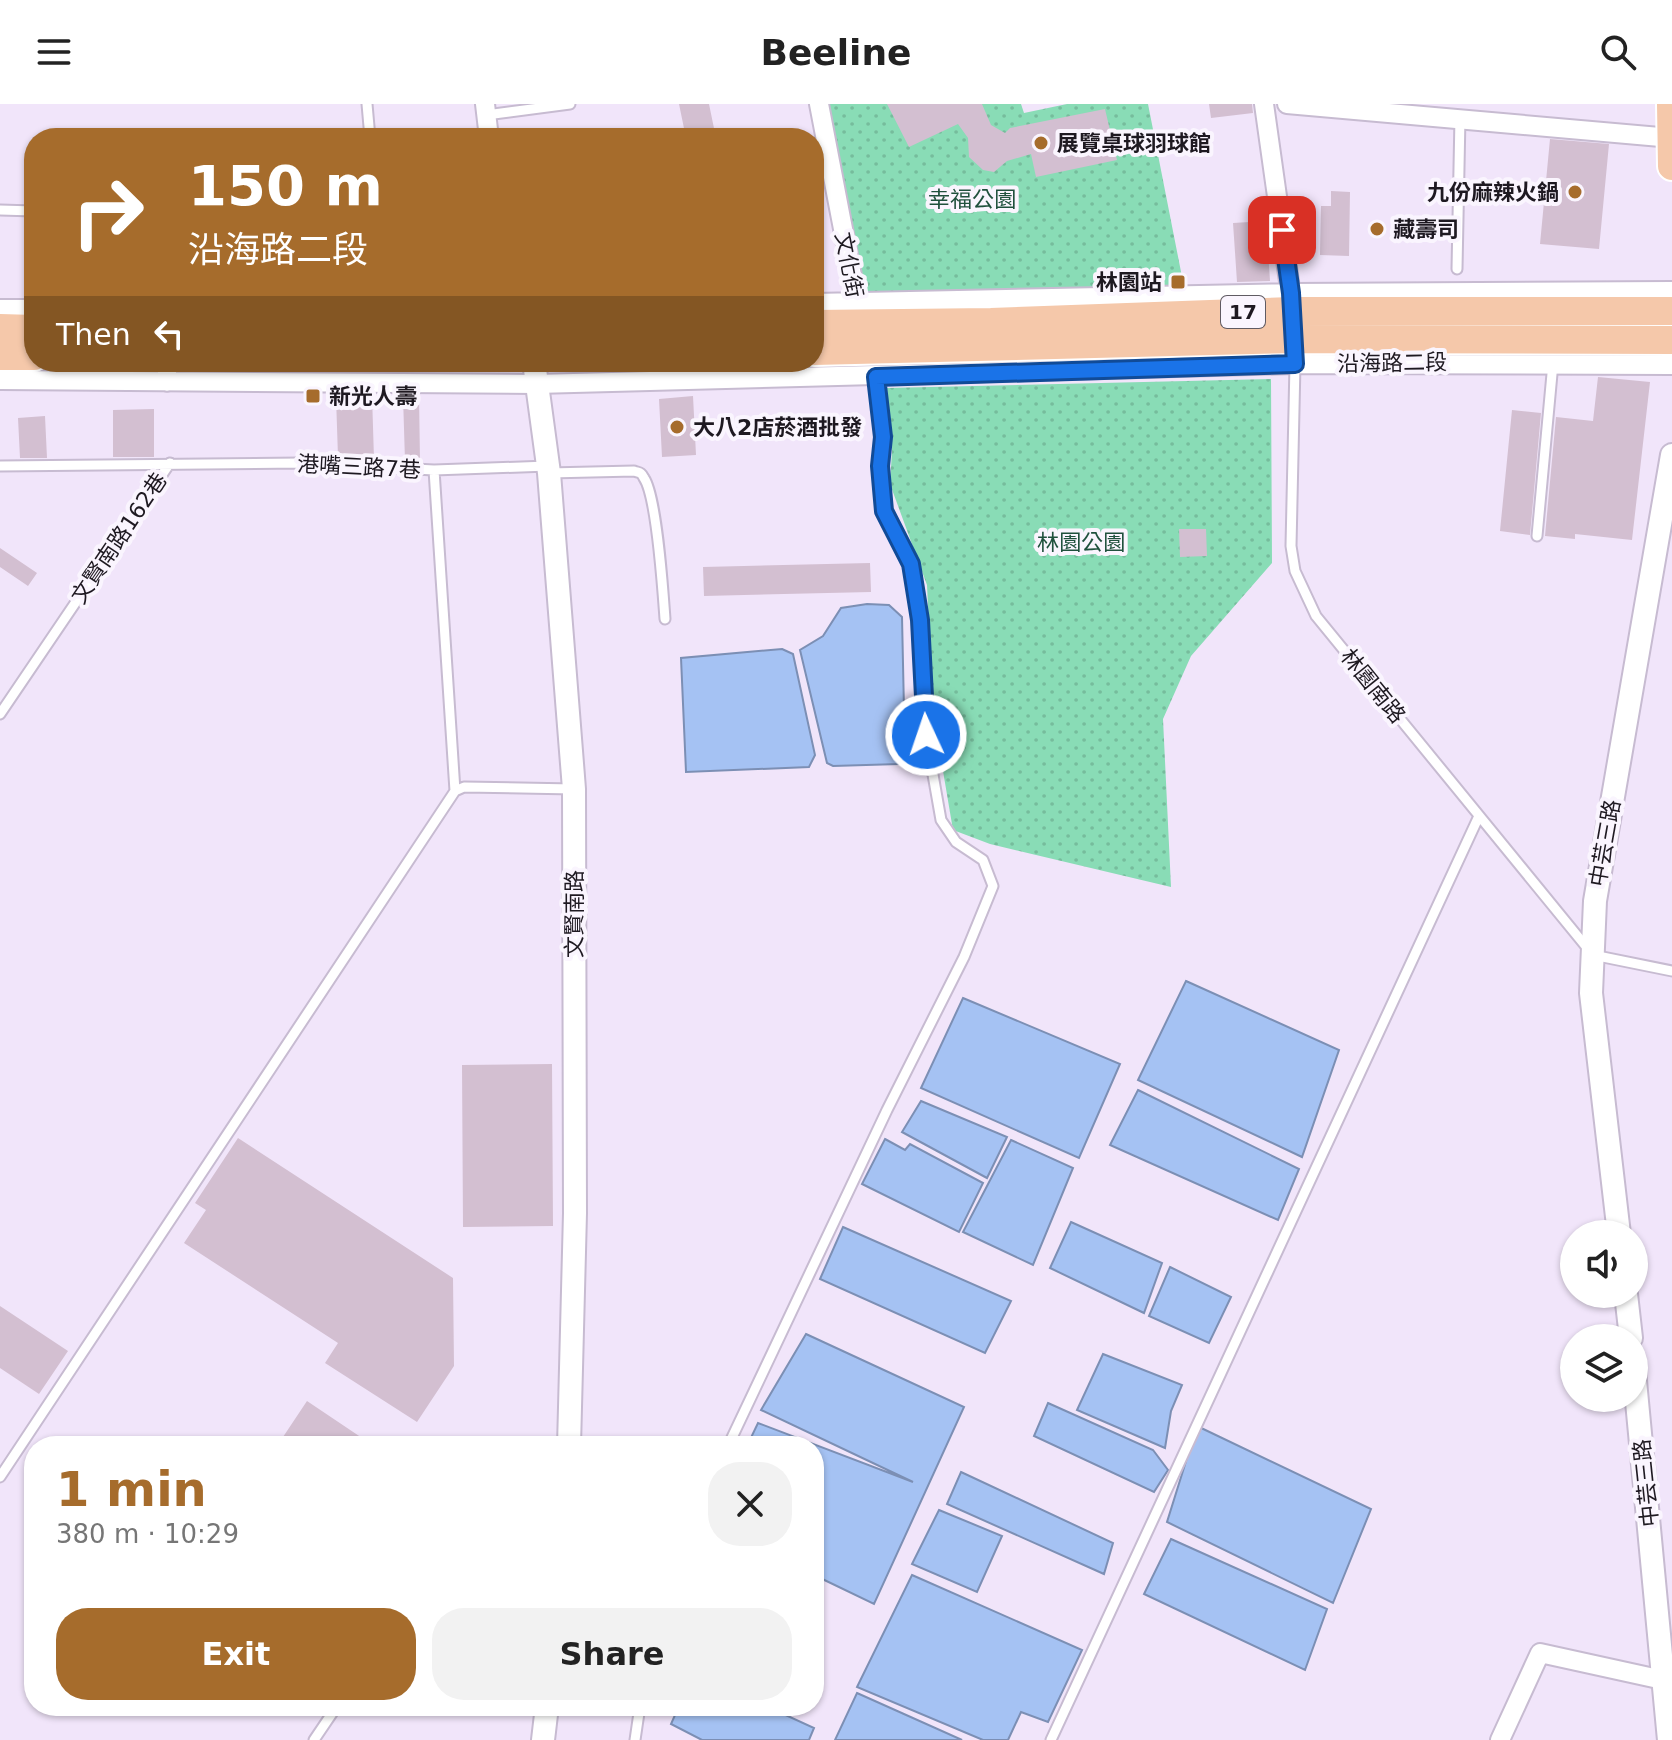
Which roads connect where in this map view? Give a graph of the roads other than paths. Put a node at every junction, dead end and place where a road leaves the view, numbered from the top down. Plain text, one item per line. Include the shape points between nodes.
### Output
1 (367, 104) edge
2 (570, 104) edge
3 (819, 104) edge
4 (1264, 104) edge
5 (1287, 104) edge
6 (1671, 104) edge
7 (485, 110) edge
8 (1460, 117) junction
9 (369, 128) edge
10 (824, 128) edge
11 (824, 130) edge
12 (1671, 138) edge
13 (1672, 166) edge
14 (0, 210) edge
15 (24, 211) edge
16 (1457, 269) dead end
17 (1672, 291) edge
18 (1292, 302) junction
19 (824, 308) edge
20 (0, 309) edge
21 (24, 309) edge
22 (1672, 311) edge
23 (824, 324) edge
24 (862, 325) junction
25 (0, 328) edge
26 (24, 329) edge
27 (1672, 340) edge
28 (824, 346) edge
29 (1294, 352) junction
30 (0, 356) edge
31 (24, 356) edge
32 (1553, 363) junction
33 (1672, 365) edge
34 (167, 372) edge
35 (535, 373) edge
36 (876, 377) junction
37 (0, 380) edge
38 (167, 382) junction
39 (1672, 455) edge
40 (170, 463) junction
41 (0, 466) edge
42 (549, 469) junction
43 (434, 470) junction
44 (1537, 536) dead end
45 (1664, 545) edge
46 (665, 619) dead end
47 (0, 714) edge
48 (574, 789) junction
49 (455, 791) junction
50 (1479, 816) junction
51 (1593, 955) junction
52 (1672, 971) edge
53 (1617, 1220) edge
54 (1638, 1412) edge
55 (27, 1436) edge
56 (569, 1436) edge
57 (733, 1436) edge
58 (24, 1441) edge
59 (0, 1477) edge
60 (1663, 1680) junction
61 (330, 1716) edge
62 (546, 1716) edge
63 (639, 1716) edge
64 (314, 1740) edge
65 (543, 1740) edge
66 (635, 1740) edge
67 (1051, 1740) edge
68 (1500, 1740) edge
69 (1669, 1740) edge

1 - 9 lane
2 - 7 lane
3 - 10 street, 文化街
4 - 18 street
5 - 8 street
6 - 12 main road
8 - 12 street
8 - 16 lane
11 - 24 street, 文化街
12 - 13 main road
14 - 15 lane
17 - 18 street, 沿海路二段
18 - 22 main road, 沿海路二段 / 17
18 - 24 main road, 沿海路二段 / 17
18 - 29 street
19 - 24 street, 沿海路二段
20 - 21 street
23 - 24 main road, 沿海路二段 / 17
24 - 28 main road, 沿海路二段 / 17
24 - 29 main road, 沿海路二段 / 17
24 - 36 street, 文化街
25 - 26 main road
27 - 29 main road, 沿海路二段 / 17
29 - 32 street, 沿海路二段
29 - 36 street, 沿海路二段
29 - 50 lane, 林園南路 via 1295,571 1316,616
30 - 31 main road
32 - 33 street, 沿海路二段
32 - 44 lane
34 - 38 street
35 - 36 street, 沿海路二段
35 - 38 street, 沿海路二段
35 - 42 street, 文賢南路
36 - 57 lane via 884,511 911,564 920,620 926,735 941,820 956,842 983,860 993,886 964,957
37 - 38 street, 沿海路二段
39 - 45 street, 中芸三路
40 - 41 lane, 文賢南路162巷
40 - 43 lane, 港嘴三路7巷
40 - 47 lane, 文賢南路162巷
42 - 43 lane, 港嘴三路7巷
42 - 46 lane via 642,475 654,521
42 - 48 street, 文賢南路
43 - 49 lane
45 - 51 street, 中芸三路 via 1595,901
48 - 49 lane
48 - 56 street, 文賢南路 via 575,1213
49 - 55 lane
50 - 51 lane, 林園南路
50 - 67 lane
51 - 52 lane
51 - 53 street, 中芸三路 via 1591,993
54 - 60 street, 中芸三路
58 - 59 lane
60 - 68 street via 1540,1653
60 - 69 street, 中芸三路
61 - 64 lane
62 - 65 street
63 - 66 lane

